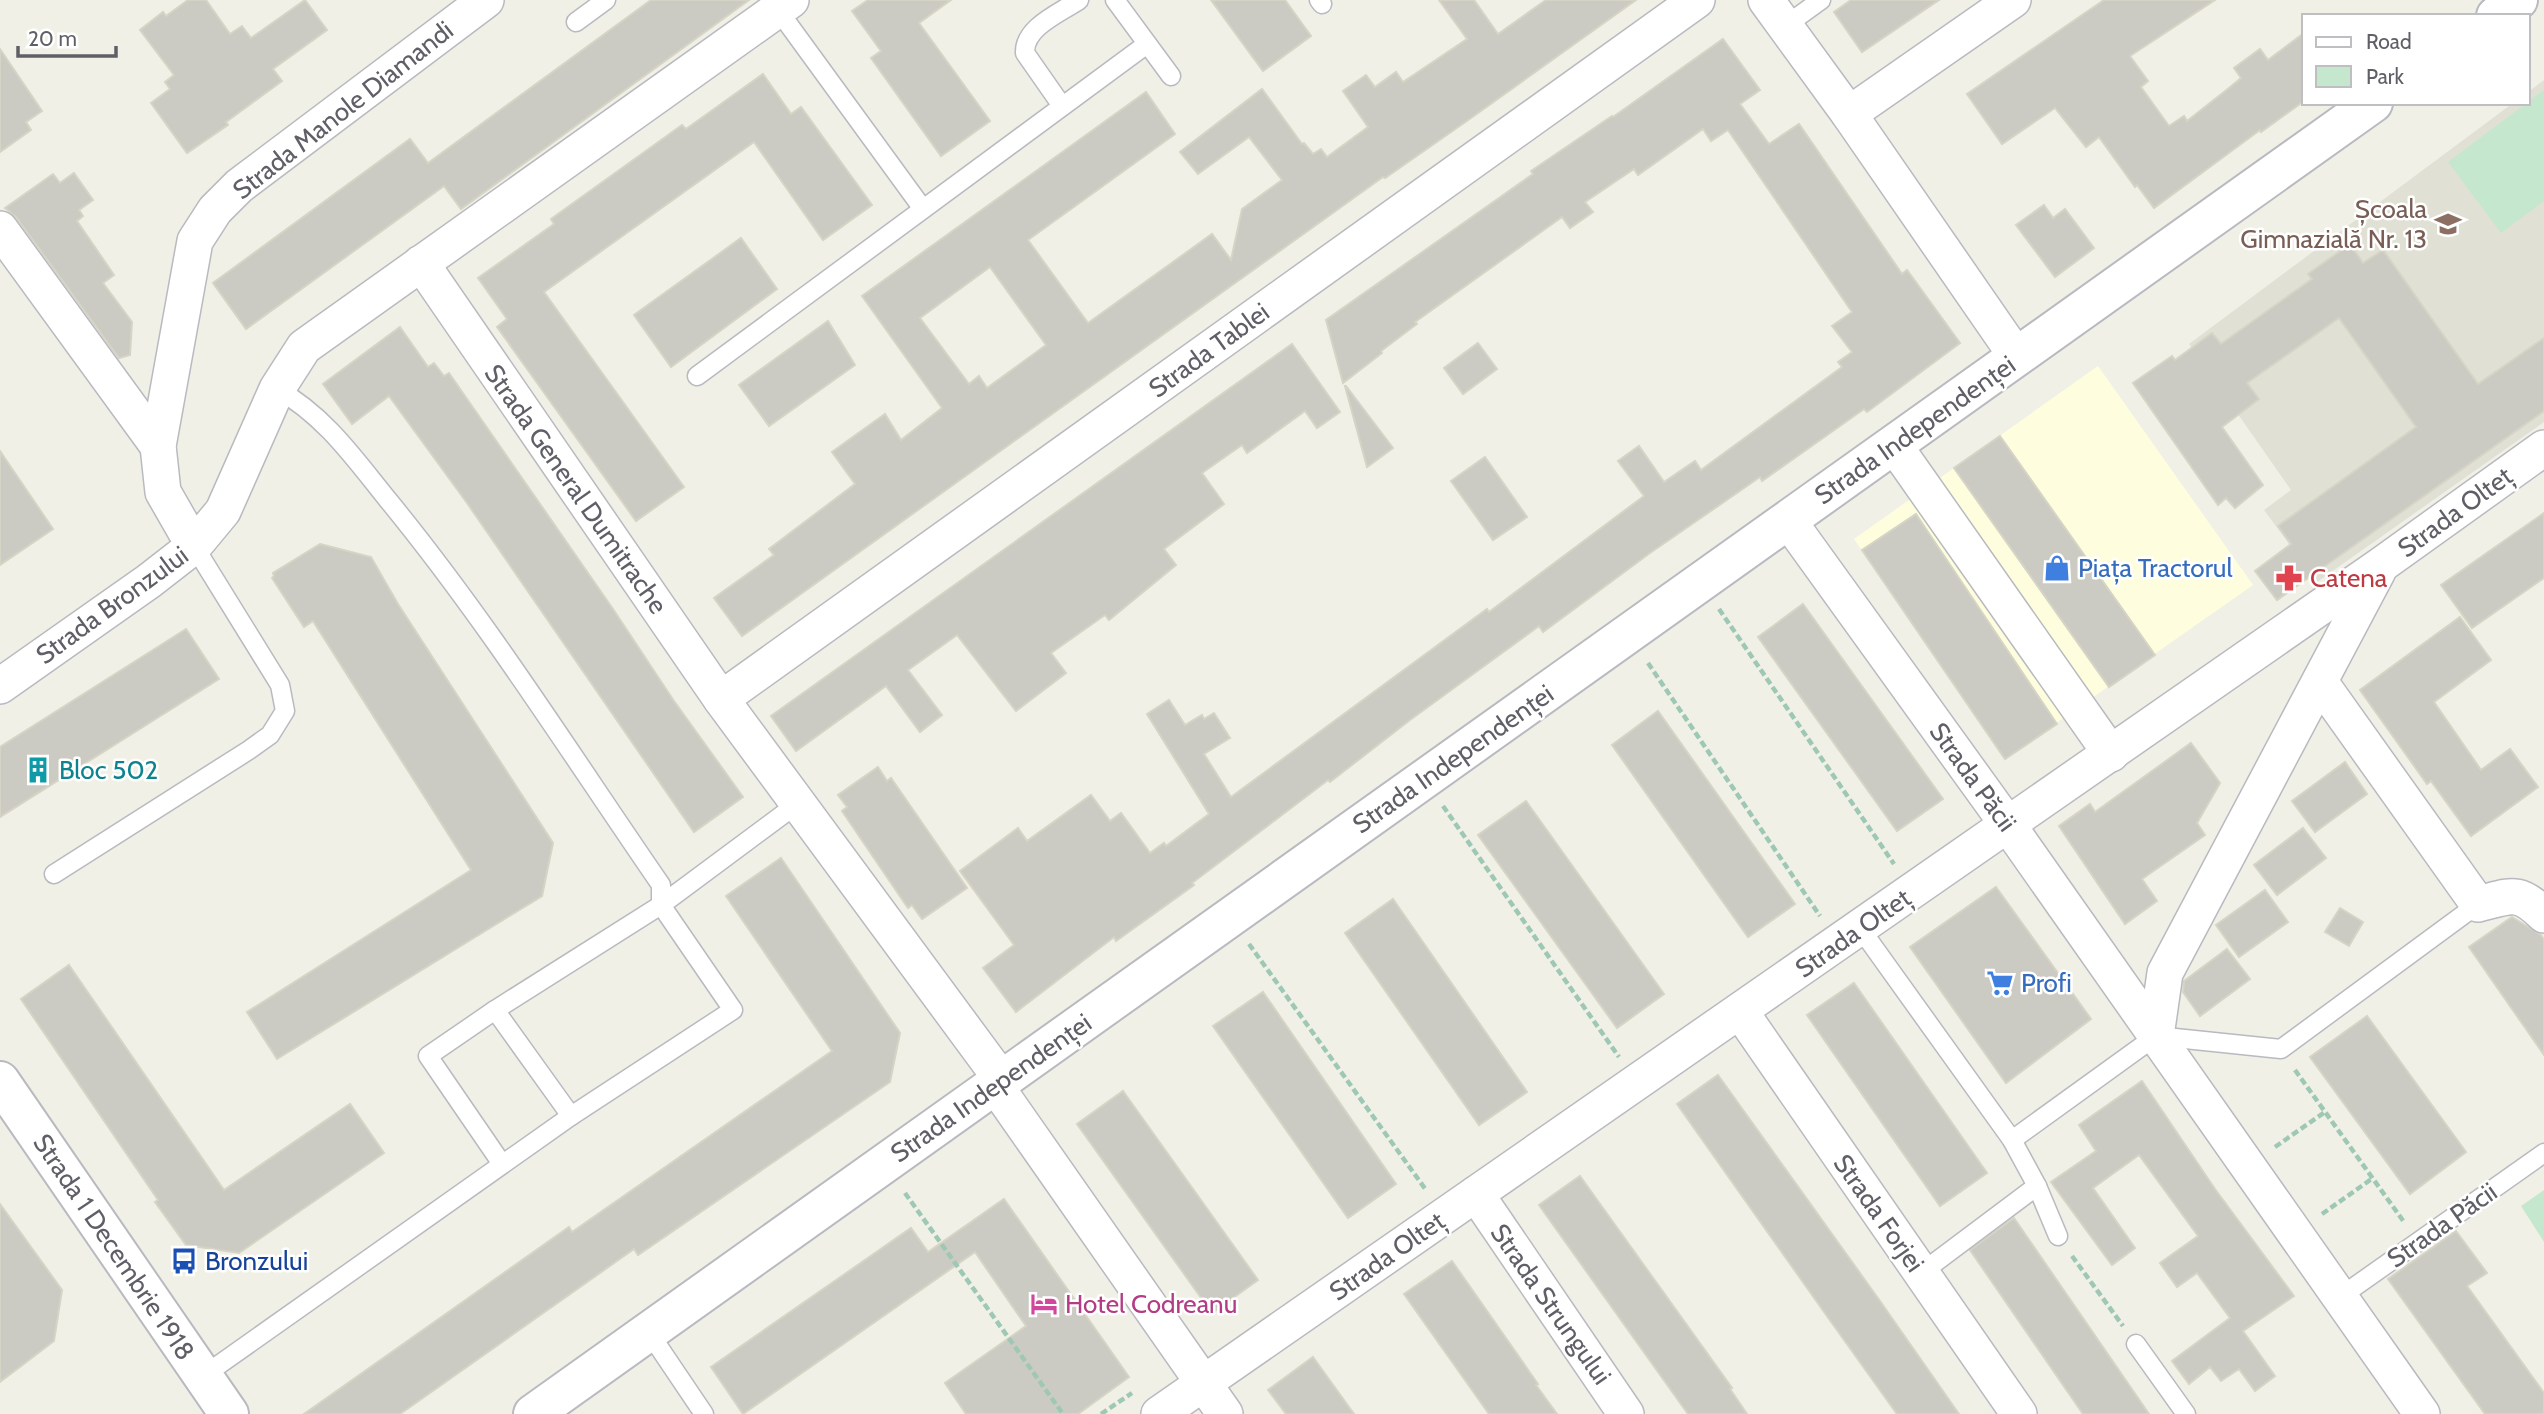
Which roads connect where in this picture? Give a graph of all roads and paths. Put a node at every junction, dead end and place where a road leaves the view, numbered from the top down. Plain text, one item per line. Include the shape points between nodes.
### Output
1 (486, 0) edge
2 (606, 0) edge
3 (1079, 0) edge
4 (1115, 0) edge
5 (1697, 0) edge
6 (1821, 0) edge
7 (2013, 0) edge
8 (2518, 0) edge
9 (784, 5) edge
10 (1776, 13) edge
11 (2499, 14) edge
12 (576, 22) dead end
13 (1147, 44) junction
14 (1171, 76) dead end
15 (2370, 105) edge
16 (1062, 106) junction
17 (1849, 114) junction
18 (923, 209) junction
19 (0, 229) edge
20 (421, 263) junction
21 (2017, 357) junction
22 (697, 376) dead end
23 (277, 389) junction
24 (1894, 445) junction
25 (158, 446) junction
26 (2544, 448) edge
27 (1788, 520) junction
28 (194, 546) junction
29 (2381, 565) junction
30 (1701, 582) junction
31 (1629, 634) junction
32 (2320, 682) junction
33 (0, 686) edge
34 (721, 699) junction
35 (2111, 754) junction
36 (1425, 779) junction
37 (797, 804) junction
38 (2008, 825) junction
39 (54, 873) dead end
40 (1913, 891) junction
41 (2478, 904) junction
42 (661, 905) junction
43 (2544, 915) edge
44 (1230, 918) junction
45 (1849, 935) junction
46 (495, 1010) junction
47 (1740, 1011) junction
48 (2156, 1036) junction
49 (2281, 1049) junction
50 (0, 1081) edge
51 (999, 1083) junction
52 (1637, 1083) junction
53 (2325, 1112) junction
54 (571, 1116) junction
55 (2012, 1140) junction
56 (2544, 1153) edge
57 (502, 1164) junction
58 (884, 1164) junction
59 (2249, 1167) junction
60 (2373, 1178) junction
61 (2037, 1186) junction
62 (1476, 1194) junction
63 (1445, 1216) junction
64 (2295, 1234) junction
65 (2058, 1236) joint
66 (2418, 1241) junction
67 (1921, 1273) junction
68 (2340, 1297) junction
69 (648, 1331) junction
70 (2136, 1344) joint
71 (203, 1376) junction
72 (1204, 1383) junction
73 (229, 1414) edge
74 (533, 1414) edge
75 (704, 1414) edge
76 (1063, 1414) edge
77 (1159, 1414) edge
78 (1225, 1414) edge
79 (1626, 1414) edge
80 (2019, 1414) edge
81 (2186, 1414) edge
82 (2422, 1414) edge

1 - 25 street, Strada Manole Diamandi via 239,186 215,210 195,241
2 - 12 lane
3 - 16 lane via 1032,32 1024,43 1025,53
4 - 13 lane
5 - 34 street, Strada Tablei
6 - 10 lane
7 - 17 street
8 - 11 main road
9 - 18 lane
9 - 20 street
10 - 17 street
13 - 14 lane
13 - 16 lane
15 - 21 main road, Strada Independenței
16 - 18 lane
17 - 21 street
18 - 22 lane
19 - 25 street
20 - 23 street, Strada Bronzului via 304,347
20 - 34 street, Strada General Dumitrache
21 - 24 main road, Strada Independenței
23 - 28 street, Strada Bronzului via 223,511
23 - 42 lane via 328,426 437,560 661,885
24 - 27 main road, Strada Independenței
24 - 35 street
25 - 28 street, Strada Manole Diamandi via 163,492
26 - 29 street, Strada Olteț
27 - 30 main road, Strada Independenței
27 - 38 street, Strada Păcii
28 - 33 street, Strada Bronzului
28 - 39 lane via 280,685 285,711 270,735 249,750
29 - 32 street
29 - 35 street, Strada Olteț
30 - 31 main road, Strada Independenței
30 - 40 path
31 - 36 main road, Strada Independenței
31 - 45 path
32 - 41 street
32 - 48 street via 2165,973
34 - 37 street, Strada General Dumitrache
35 - 38 street, Strada Olteț
36 - 44 main road, Strada Independenței
36 - 52 path
37 - 42 lane
37 - 51 street, Strada General Dumitrache
38 - 40 street, Strada Olteț
38 - 48 street, Strada Păcii
40 - 45 street, Strada Olteț
41 - 43 street via 2512,895 2529,900
41 - 49 lane
42 - 46 lane
42 - 54 lane via 733,1010
44 - 51 main road, Strada Independenței
44 - 63 path
45 - 47 street, Strada Olteț
45 - 55 lane
46 - 54 lane
46 - 57 lane via 428,1056
47 - 52 street, Strada Olteț
47 - 67 street, Strada Forjei
48 - 49 lane
48 - 55 lane
48 - 59 street, Strada Păcii
49 - 53 path
50 - 71 main road, Strada 1 Decembrie 1918
51 - 58 main road, Strada Independenței
51 - 72 street, Strada General Dumitrache
52 - 62 street, Strada Olteț
53 - 59 path
53 - 60 path
54 - 57 lane
55 - 61 lane
56 - 66 lane, Strada Păcii
57 - 71 lane
58 - 69 main road, Strada Independenței
58 - 76 path
59 - 64 street, Strada Păcii
60 - 64 path
60 - 66 path
61 - 65 lane
61 - 67 lane
62 - 63 street, Strada Olteț
62 - 79 street, Strada Strungului
63 - 72 street, Strada Olteț
64 - 68 street, Strada Păcii
65 - 70 path
66 - 68 lane, Strada Păcii
67 - 80 street, Strada Forjei
68 - 82 street, Strada Păcii
69 - 74 main road, Strada Independenței
69 - 75 lane
70 - 81 lane
71 - 73 main road, Strada 1 Decembrie 1918
72 - 77 street, Strada Olteț
72 - 78 street, Strada General Dumitrache

